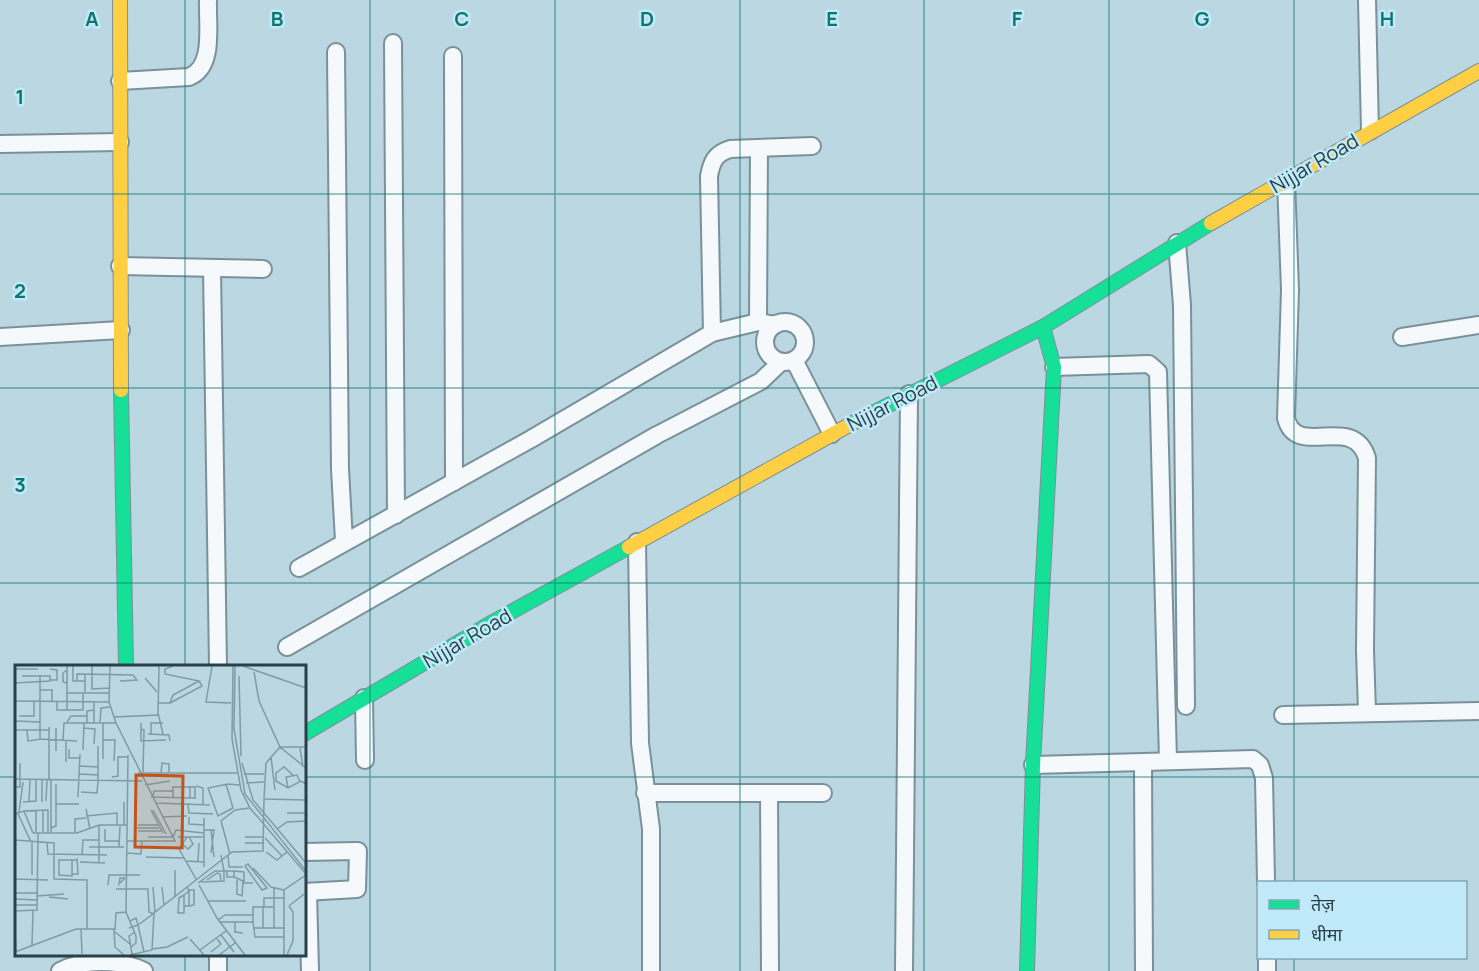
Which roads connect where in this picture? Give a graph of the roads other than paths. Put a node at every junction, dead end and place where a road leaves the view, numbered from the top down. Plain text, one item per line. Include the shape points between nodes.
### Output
1 (120, 0) edge
2 (208, 0) edge
3 (1367, 0) edge
4 (393, 43) dead end
5 (336, 52) dead end
6 (453, 56) dead end
7 (1479, 71) edge
8 (120, 81) junction
9 (1370, 131) junction
10 (120, 142) junction
11 (0, 144) edge
12 (812, 147) dead end
13 (759, 148) junction
14 (1286, 180) junction
15 (1177, 243) junction
16 (120, 266) junction
17 (212, 269) junction
18 (263, 269) dead end
19 (758, 322) junction
20 (775, 325) junction
21 (1479, 325) edge
22 (1043, 327) junction
23 (121, 330) junction
24 (712, 333) junction
25 (0, 337) edge
26 (1402, 337) dead end
27 (788, 361) junction
28 (1054, 367) junction
29 (909, 394) junction
30 (832, 434) junction
31 (454, 482) junction
32 (396, 515) junction
33 (344, 541) junction
34 (637, 542) junction
35 (299, 568) dead end
36 (287, 647) dead end
37 (126, 665) edge
38 (218, 665) edge
39 (364, 698) junction
40 (1186, 706) dead end
41 (1479, 711) edge
42 (1367, 712) junction
43 (1283, 715) dead end
44 (306, 733) edge
45 (365, 760) dead end
46 (1168, 761) junction
47 (1143, 763) junction
48 (1032, 765) junction
49 (769, 793) junction
50 (823, 793) dead end
51 (645, 794) junction
52 (306, 852) edge
53 (1266, 881) edge
54 (306, 892) edge
55 (89, 956) edge
56 (66, 968) edge
57 (144, 971) edge
58 (310, 971) edge
59 (651, 971) edge
60 (770, 971) edge
61 (904, 971) edge
62 (1027, 971) edge
63 (1144, 971) edge

1 - 8 street
2 - 8 street via 205,64 199,73
3 - 9 street
4 - 32 street
5 - 33 street
6 - 31 street
7 - 9 street, Nijjar Road
8 - 10 street
9 - 14 street, Nijjar Road
10 - 11 street
10 - 16 street
12 - 13 street
13 - 19 street
13 - 24 street via 719,152 710,168
14 - 15 street, Nijjar Road
14 - 42 street via 1289,429 1296,435 1356,440 1364,446 1367,458
15 - 22 street, Nijjar Road
15 - 40 street via 1182,305
16 - 17 street
16 - 23 street
17 - 18 street
17 - 38 street
19 - 20 street
19 - 24 street
20 - 27 street via 766,336 766,349 775,359
20 - 27 street via 787,322 802,333 803,351
21 - 26 street
22 - 28 street
22 - 29 street, Nijjar Road
23 - 25 street
23 - 37 street
24 - 31 street
27 - 30 street
27 - 36 street via 761,381 657,435
28 - 46 street via 1149,364 1158,372
28 - 48 street
29 - 30 street, Nijjar Road
29 - 61 street
30 - 34 street, Nijjar Road
31 - 32 street
32 - 33 street
33 - 35 street
34 - 39 street, Nijjar Road
34 - 51 street via 640,743
39 - 44 street, Nijjar Road
39 - 45 street
41 - 42 street
42 - 43 street
46 - 47 street
46 - 53 street via 1240,758 1253,759 1260,765 1264,778
47 - 48 street
47 - 63 street
48 - 62 street
49 - 50 street
49 - 51 street
49 - 60 street
51 - 59 street via 651,829
52 - 54 street via 358,851 357,889
54 - 58 street
55 - 56 street
56 - 57 street via 105,962

